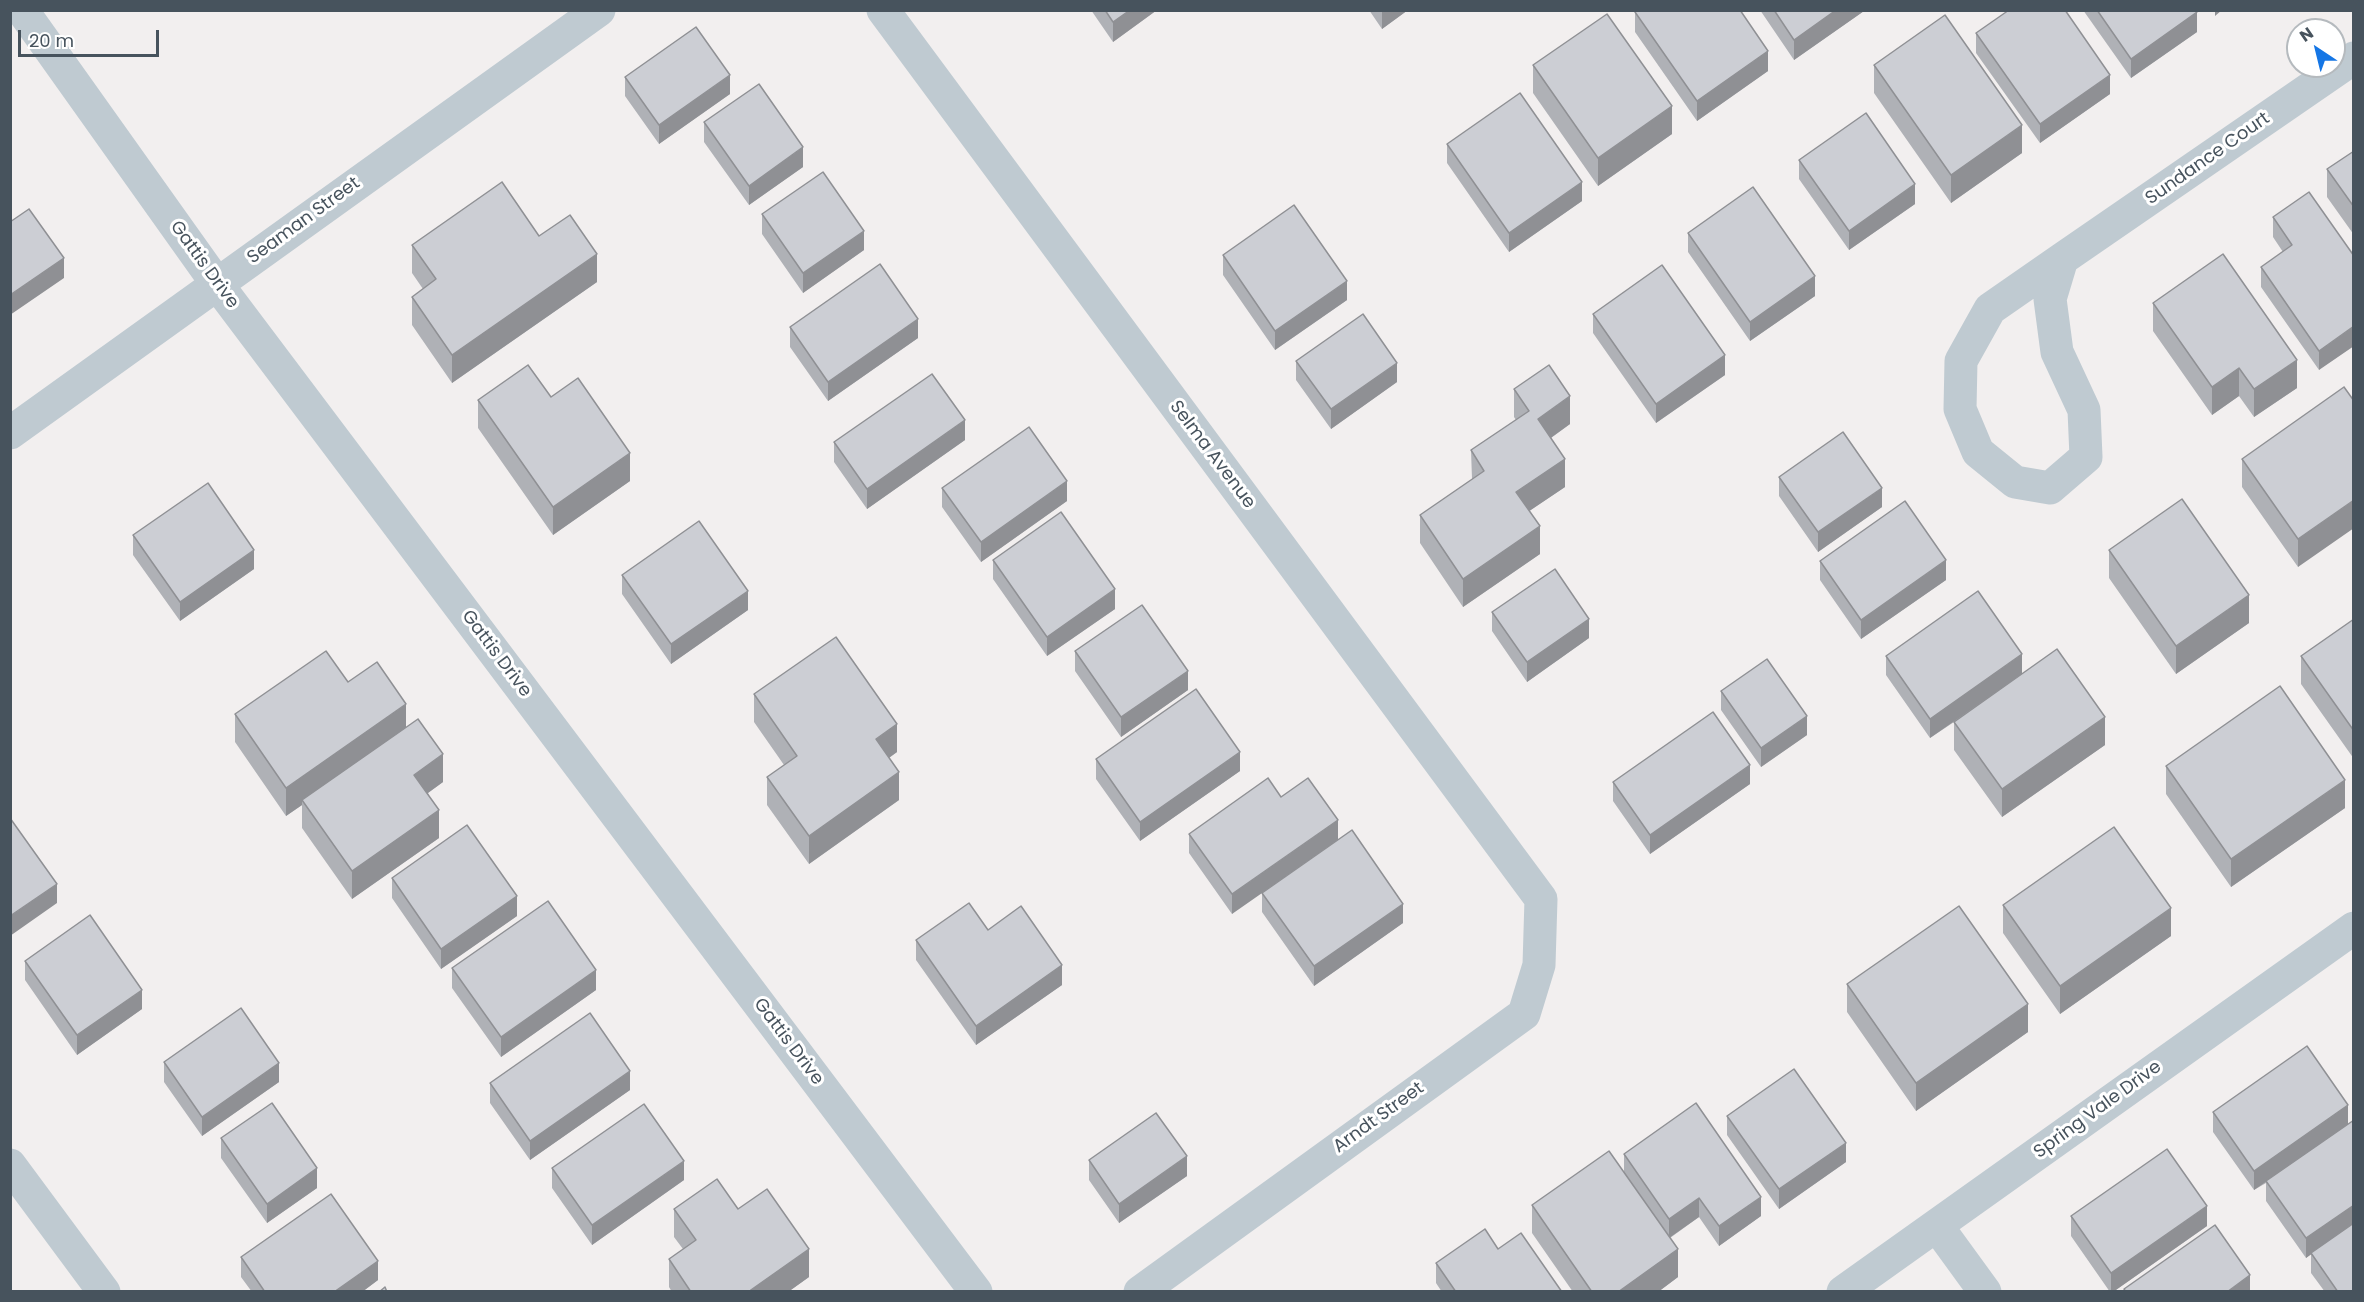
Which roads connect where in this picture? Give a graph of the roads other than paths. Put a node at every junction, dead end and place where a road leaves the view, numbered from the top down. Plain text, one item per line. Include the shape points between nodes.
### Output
1 (22, 10) edge
2 (599, 10) edge
3 (883, 10) edge
4 (2354, 58) edge
5 (2062, 259) junction
6 (217, 284) junction
7 (10, 433) edge
8 (1541, 899) joint
9 (2351, 936) edge
10 (10, 1165) edge
11 (1937, 1226) junction
12 (104, 1292) edge
13 (976, 1292) edge
14 (1140, 1292) edge
15 (1843, 1292) edge
16 (1985, 1292) edge

1 - 6 street, Gattis Drive
2 - 6 street, Seaman Street
3 - 8 street, Selma Avenue
4 - 5 street, Sundance Court
5 - 5 street, Sundance Court via 1990,309 1961,361 1960,409 1978,452 2015,482 2050,488 2086,457 2084,410 2057,352 2050,299
6 - 7 street, Seaman Street
6 - 13 street, Gattis Drive
8 - 14 street, Arndt Street via 1539,965 1524,1014
9 - 11 street, Spring Vale Drive
10 - 12 street
11 - 15 street, Spring Vale Drive
11 - 16 street

